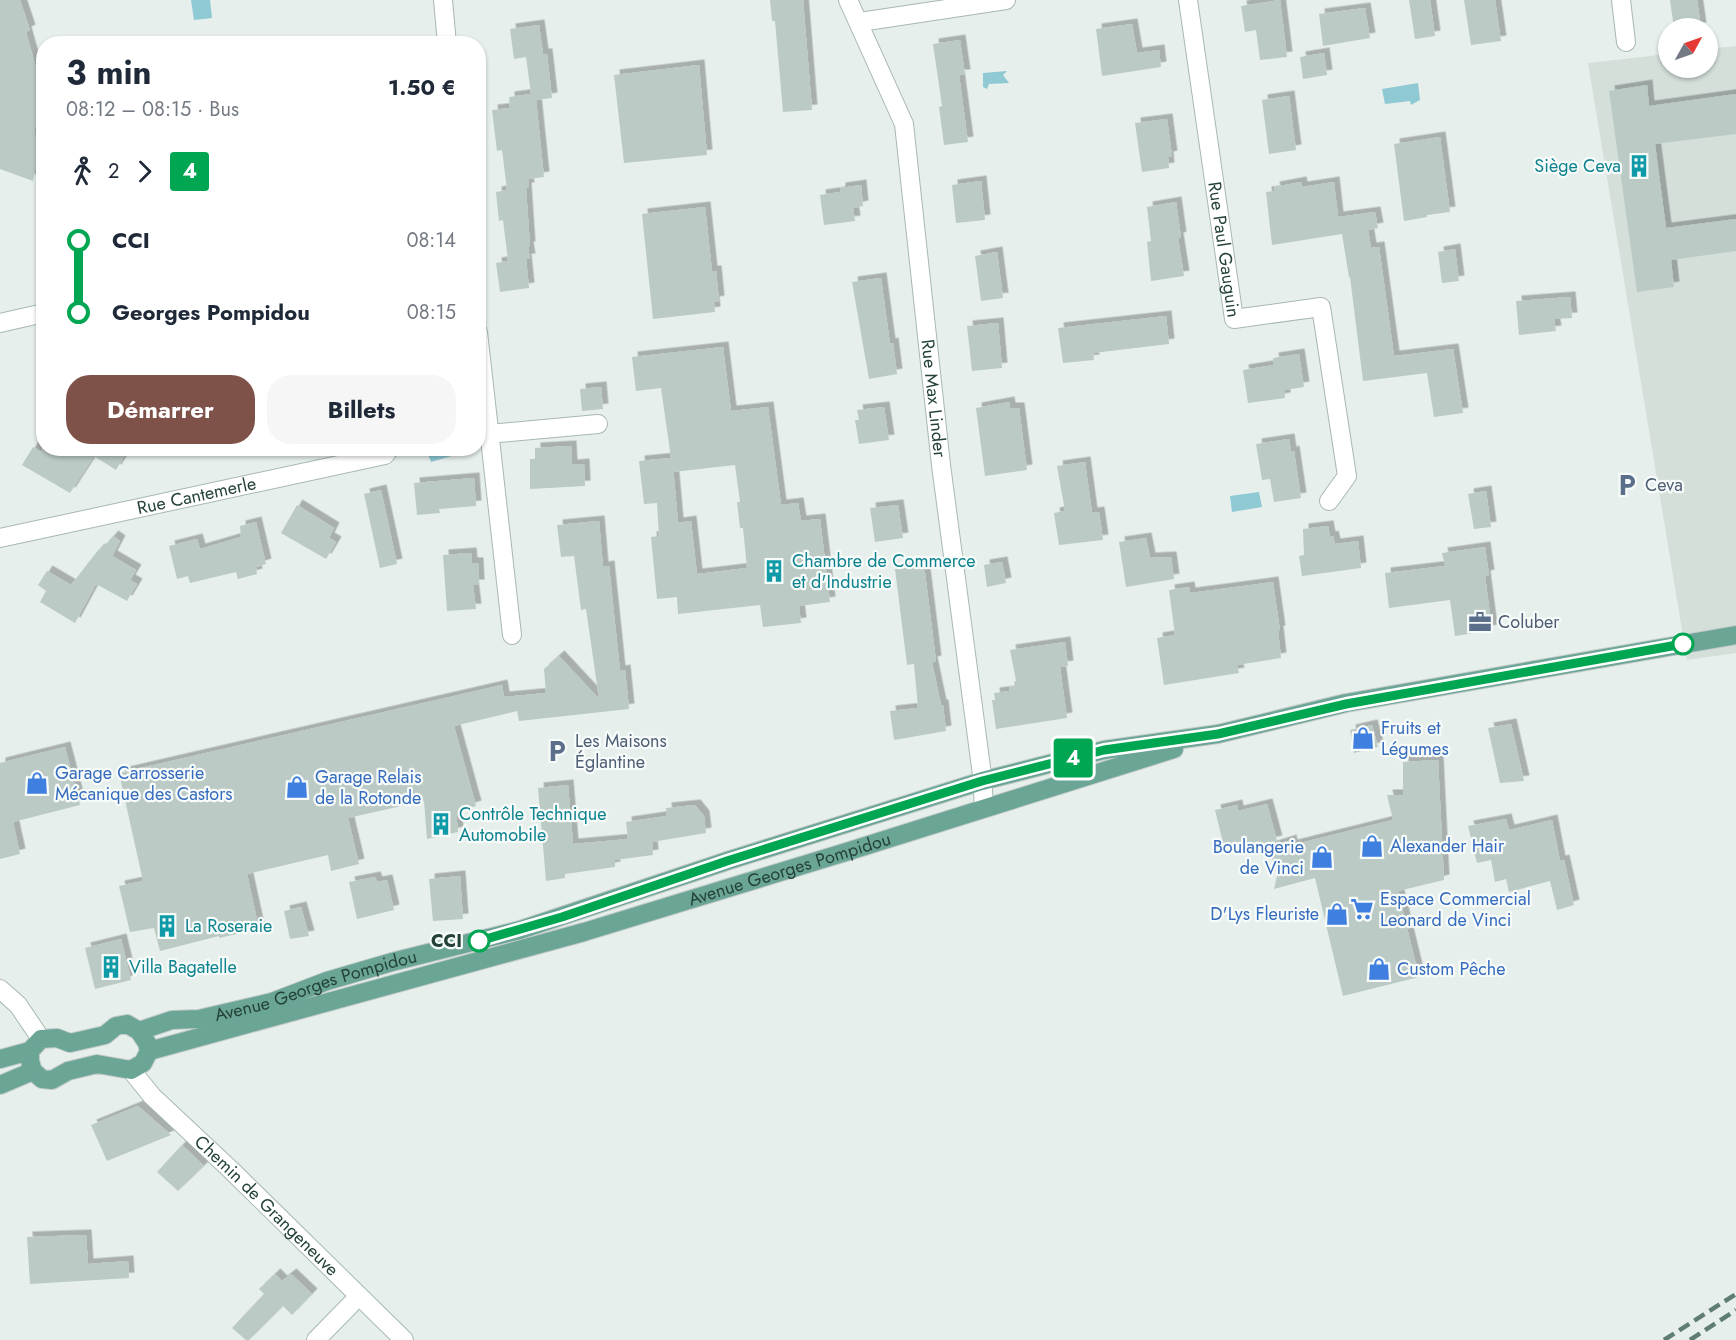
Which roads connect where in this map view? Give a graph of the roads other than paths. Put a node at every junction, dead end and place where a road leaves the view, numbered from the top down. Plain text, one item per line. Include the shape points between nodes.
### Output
1 (443, 0) edge
2 (848, 0) edge
3 (1006, 0) edge
4 (1188, 0) edge
5 (1621, 0) edge
6 (860, 22) junction
7 (446, 36) edge
8 (1626, 42) dead end
9 (36, 315) edge
10 (0, 323) edge
11 (486, 405) edge
12 (598, 423) dead end
13 (489, 434) junction
14 (385, 456) edge
15 (1329, 501) dead end
16 (0, 538) edge
17 (1736, 635) edge
18 (512, 636) dead end
19 (1218, 734) junction
20 (982, 781) junction
21 (984, 808) junction
22 (0, 989) edge
23 (18, 1005) junction
24 (0, 1011) edge
25 (139, 1031) junction
26 (35, 1045) junction
27 (149, 1051) junction
28 (0, 1059) edge
29 (131, 1070) junction
30 (33, 1071) junction
31 (0, 1085) edge
32 (359, 1296) junction
33 (316, 1340) edge
34 (404, 1340) edge

1 - 7 street
2 - 6 street, Rue Max Linder
3 - 6 street
4 - 15 street, Rue Paul Gauguin via 1234,319 1321,307 1347,476
5 - 8 street
6 - 20 street, Rue Max Linder via 904,124 940,465
9 - 10 street
11 - 13 street
12 - 13 street
13 - 18 street
14 - 16 street, Rue Cantemerle
17 - 19 main road, Avenue Georges Pompidou via 1346,704
19 - 20 main road, Avenue Georges Pompidou via 1104,750
19 - 21 main road, Avenue Georges Pompidou
20 - 21 street, Rue Max Linder
20 - 25 main road, Avenue Georges Pompidou via 520,930 381,965 272,1002 199,1019 172,1020
21 - 27 main road, Avenue Georges Pompidou via 584,932
22 - 23 street
23 - 24 street
23 - 26 street
25 - 26 main road, Avenue Georges Pompidou via 127,1024 116,1026 105,1035 70,1043 57,1038
25 - 27 main road
26 - 28 main road, Avenue Georges Pompidou
26 - 30 main road via 30,1061
27 - 29 main road via 143,1063
29 - 30 main road via 97,1064 68,1071 52,1080 42,1079
29 - 32 street, Chemin de Grangeneuve via 152,1096
30 - 31 main road
32 - 33 street
32 - 34 street, Chemin de Grangeneuve

